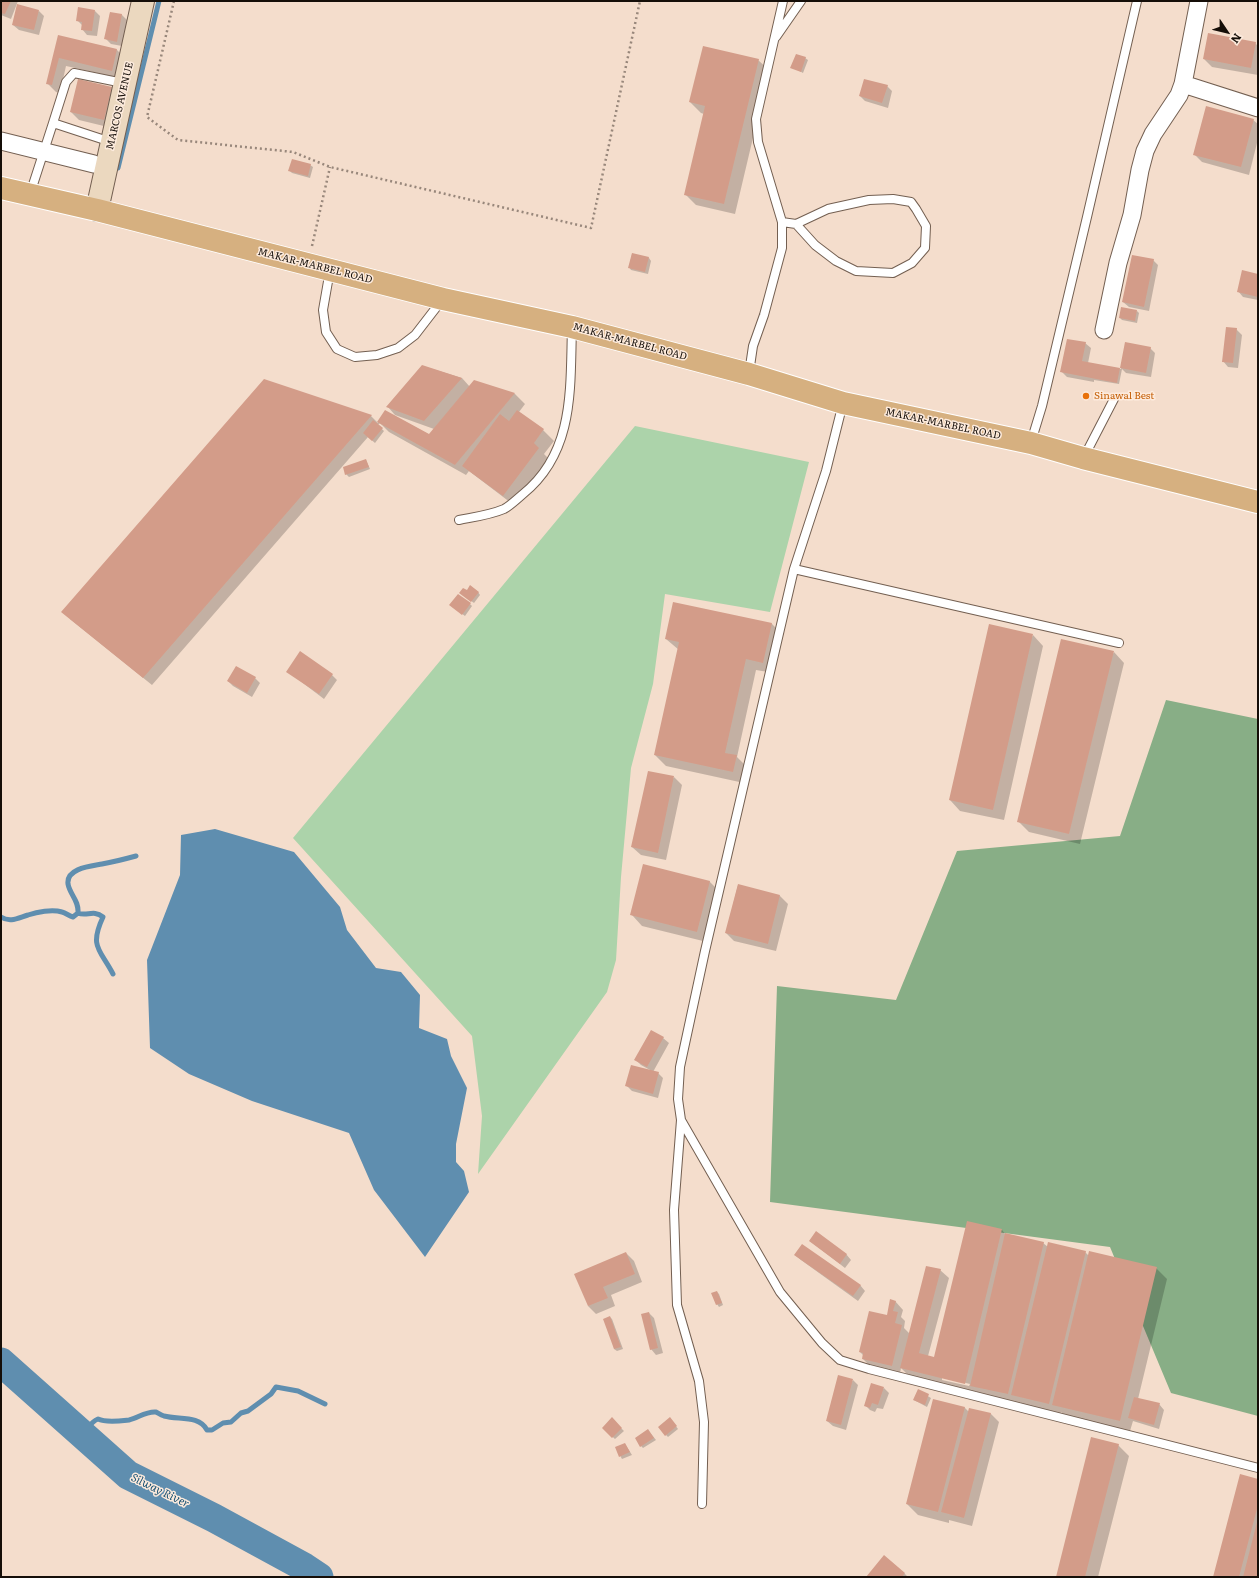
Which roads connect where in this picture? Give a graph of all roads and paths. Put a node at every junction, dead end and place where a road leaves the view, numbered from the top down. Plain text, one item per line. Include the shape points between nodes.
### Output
1 (143, 1) edge
2 (174, 1) edge
3 (640, 1) edge
4 (783, 1) edge
5 (801, 1) edge
6 (1137, 1) edge
7 (1199, 1) edge
8 (773, 41) junction
9 (126, 84) junction
10 (1183, 84) junction
11 (1258, 108) edge
12 (53, 123) junction
13 (1, 141) edge
14 (112, 142) junction
15 (44, 152) junction
16 (94, 164) dead end
17 (330, 167) junction
18 (1, 188) edge
19 (30, 194) junction
20 (97, 210) junction
21 (782, 222) junction
22 (796, 224) junction
23 (308, 264) junction
24 (330, 270) junction
25 (443, 300) junction
26 (572, 327) junction
27 (1104, 330) dead end
28 (749, 374) junction
29 (1114, 399) dead end
30 (843, 403) junction
31 (1031, 443) junction
32 (1084, 458) junction
33 (1258, 502) edge
34 (459, 520) dead end
35 (794, 569) junction
36 (1119, 643) dead end
37 (681, 1120) junction
38 (1258, 1468) edge
39 (702, 1504) dead end

1 - 9 street, MARCOS AVENUE
2 - 17 path via 147,117 178,140 293,152
3 - 17 path via 591,228
4 - 8 lane
5 - 8 lane
6 - 31 lane via 1042,406
7 - 10 street
8 - 21 lane via 756,127 758,142
9 - 12 lane via 74,73 66,82
9 - 14 street, MARCOS AVENUE
10 - 11 street
10 - 27 street via 1145,151
12 - 14 lane
12 - 15 lane
13 - 15 street
14 - 20 street, MARCOS AVENUE
15 - 16 street
15 - 19 lane
17 - 23 path
18 - 19 main road, MAKAR-MARBEL ROAD
19 - 20 main road, MAKAR-MARBEL ROAD
20 - 23 main road, MAKAR-MARBEL ROAD
21 - 22 lane
21 - 28 lane via 782,248 754,346
22 - 22 lane via 828,209 869,200 893,199 911,202 926,226 925,248 912,263 893,273 856,271 836,261 814,245
23 - 24 main road, MAKAR-MARBEL ROAD
24 - 25 main road, MAKAR-MARBEL ROAD
24 - 25 lane via 323,310 326,332 337,349 355,357 377,355 398,348 415,335
25 - 26 main road, MAKAR-MARBEL ROAD
26 - 28 main road, MAKAR-MARBEL ROAD
26 - 34 lane via 569,406 564,431 553,459 534,485 505,509
28 - 30 main road, MAKAR-MARBEL ROAD
29 - 32 lane
30 - 31 main road, MAKAR-MARBEL ROAD
30 - 35 lane via 826,470
31 - 32 main road, MAKAR-MARBEL ROAD
32 - 33 main road, MAKAR-MARBEL ROAD
35 - 36 lane
35 - 37 lane via 680,1067 678,1099
37 - 38 lane via 780,1292 822,1343 840,1360
37 - 39 lane via 674,1210 677,1305 699,1382 704,1422

